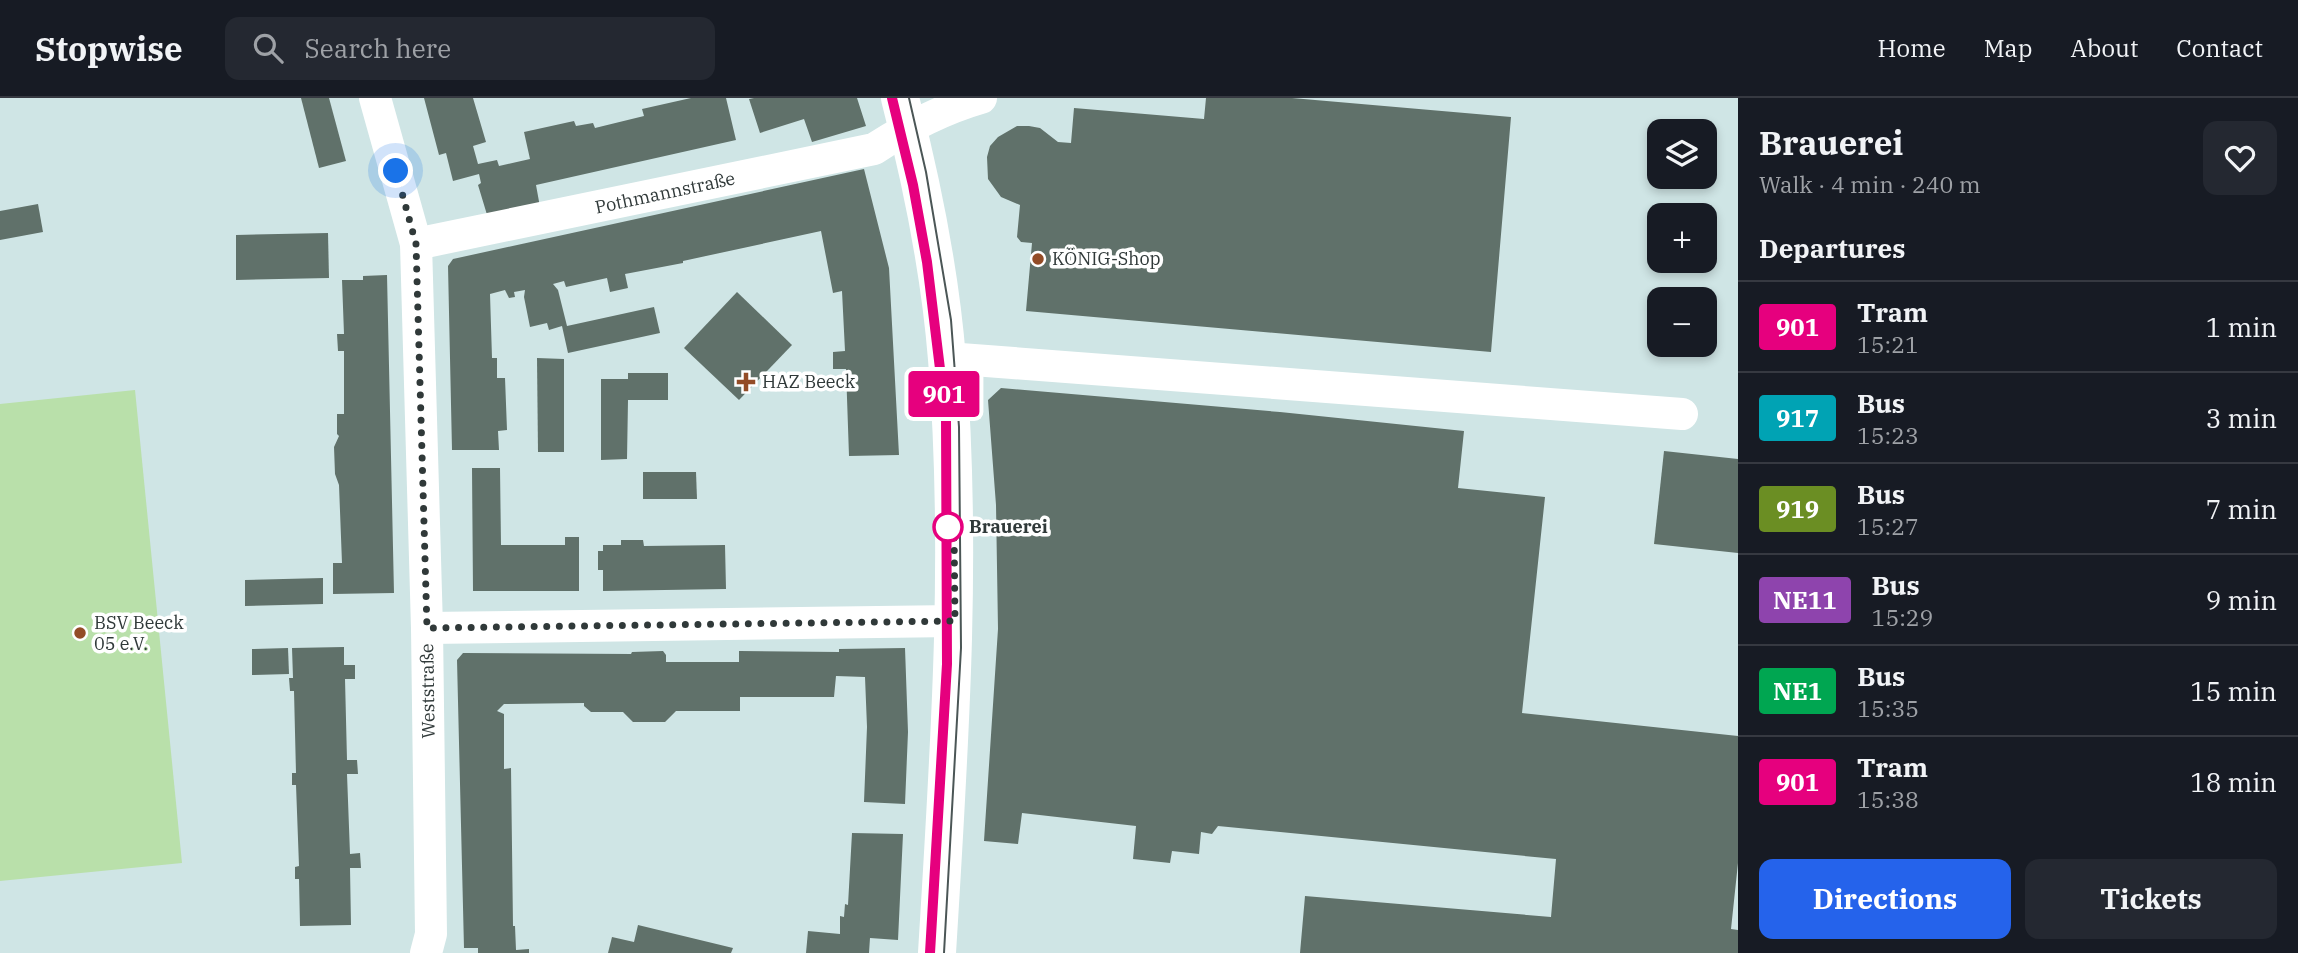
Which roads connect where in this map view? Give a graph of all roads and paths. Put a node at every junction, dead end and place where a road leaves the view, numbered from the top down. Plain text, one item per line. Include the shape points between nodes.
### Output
1 (376, 98) edge
2 (981, 98) edge
3 (904, 113) edge
4 (416, 244) junction
5 (947, 358) junction
6 (1682, 414) dead end
7 (955, 621) junction
8 (427, 628) junction
9 (426, 953) edge
10 (937, 953) edge

1 - 4 street, Weststraße
2 - 3 street, Pothmannstraße
3 - 4 street, Pothmannstraße via 874,149
3 - 5 main road via 932,242
4 - 8 street, Weststraße
5 - 6 street
5 - 7 main road
7 - 8 street
7 - 10 main road
8 - 9 street, Weststraße via 431,934

